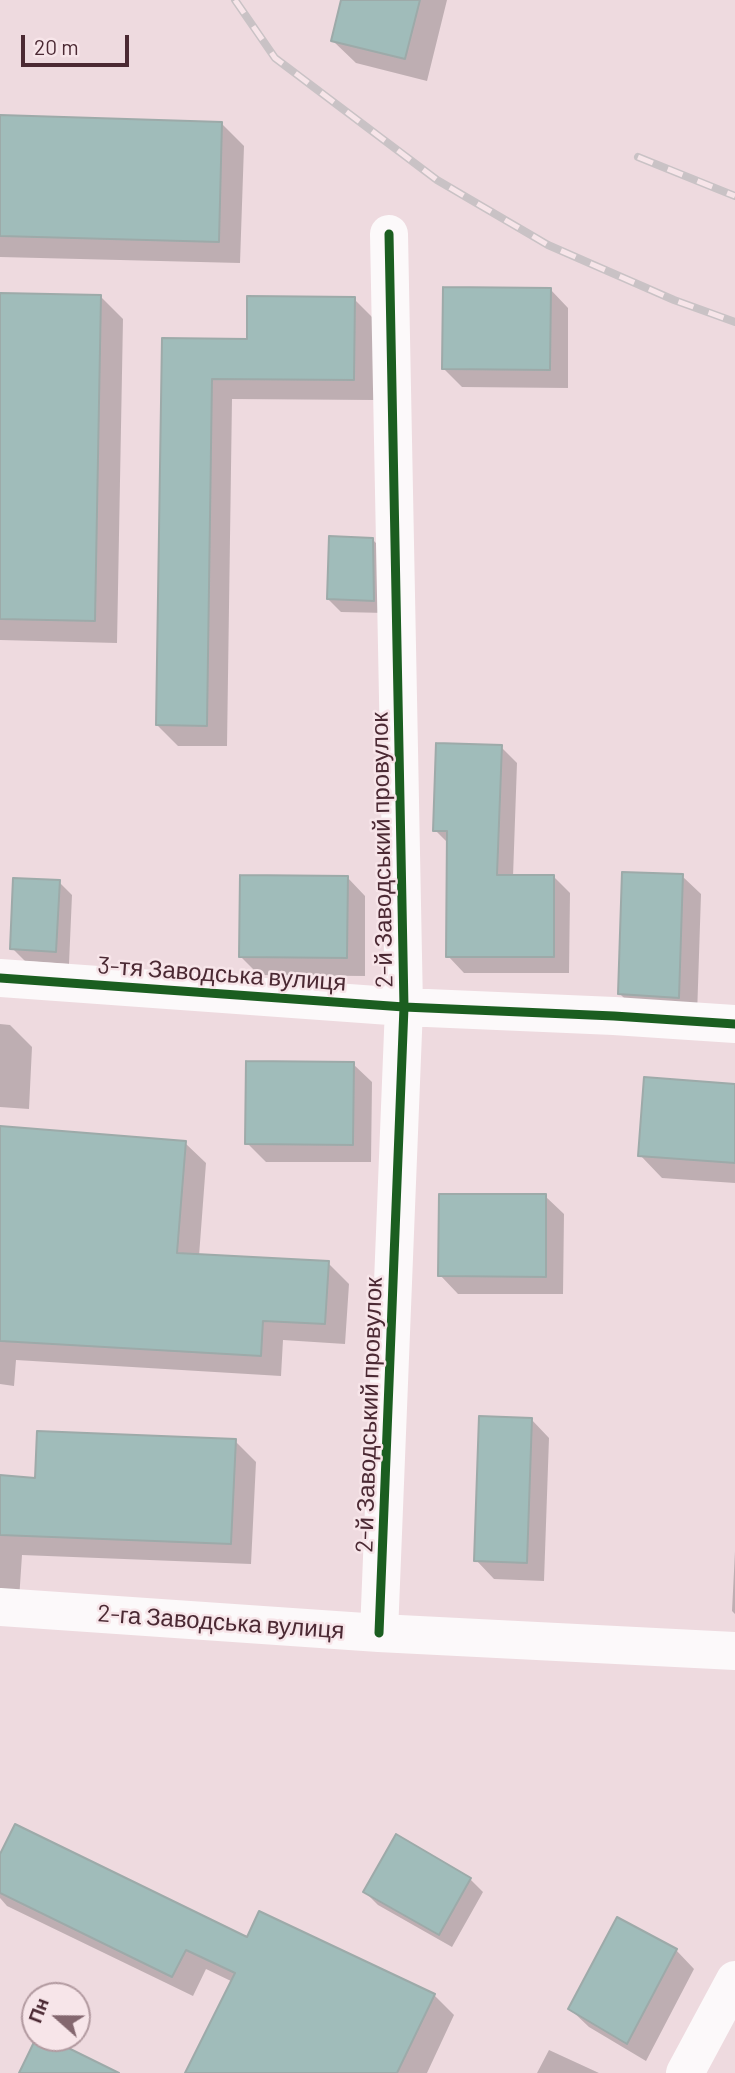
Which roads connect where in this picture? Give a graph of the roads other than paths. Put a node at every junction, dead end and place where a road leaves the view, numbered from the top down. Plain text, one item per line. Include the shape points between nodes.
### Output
1 (389, 234) dead end
2 (0, 978) edge
3 (404, 1007) junction
4 (735, 1024) edge
5 (0, 1607) edge
6 (379, 1633) junction
7 (735, 1651) edge
8 (735, 1980) edge
9 (685, 2073) edge

1 - 3 street, 2-й Заводський провулок
2 - 3 street, 3-тя Заводська вулиця
3 - 4 street, 3-тя Заводська вулиця
3 - 6 street, 2-й Заводський провулок
5 - 6 street, 2-га Заводська вулиця
6 - 7 street, 2-га Заводська вулиця
8 - 9 street

